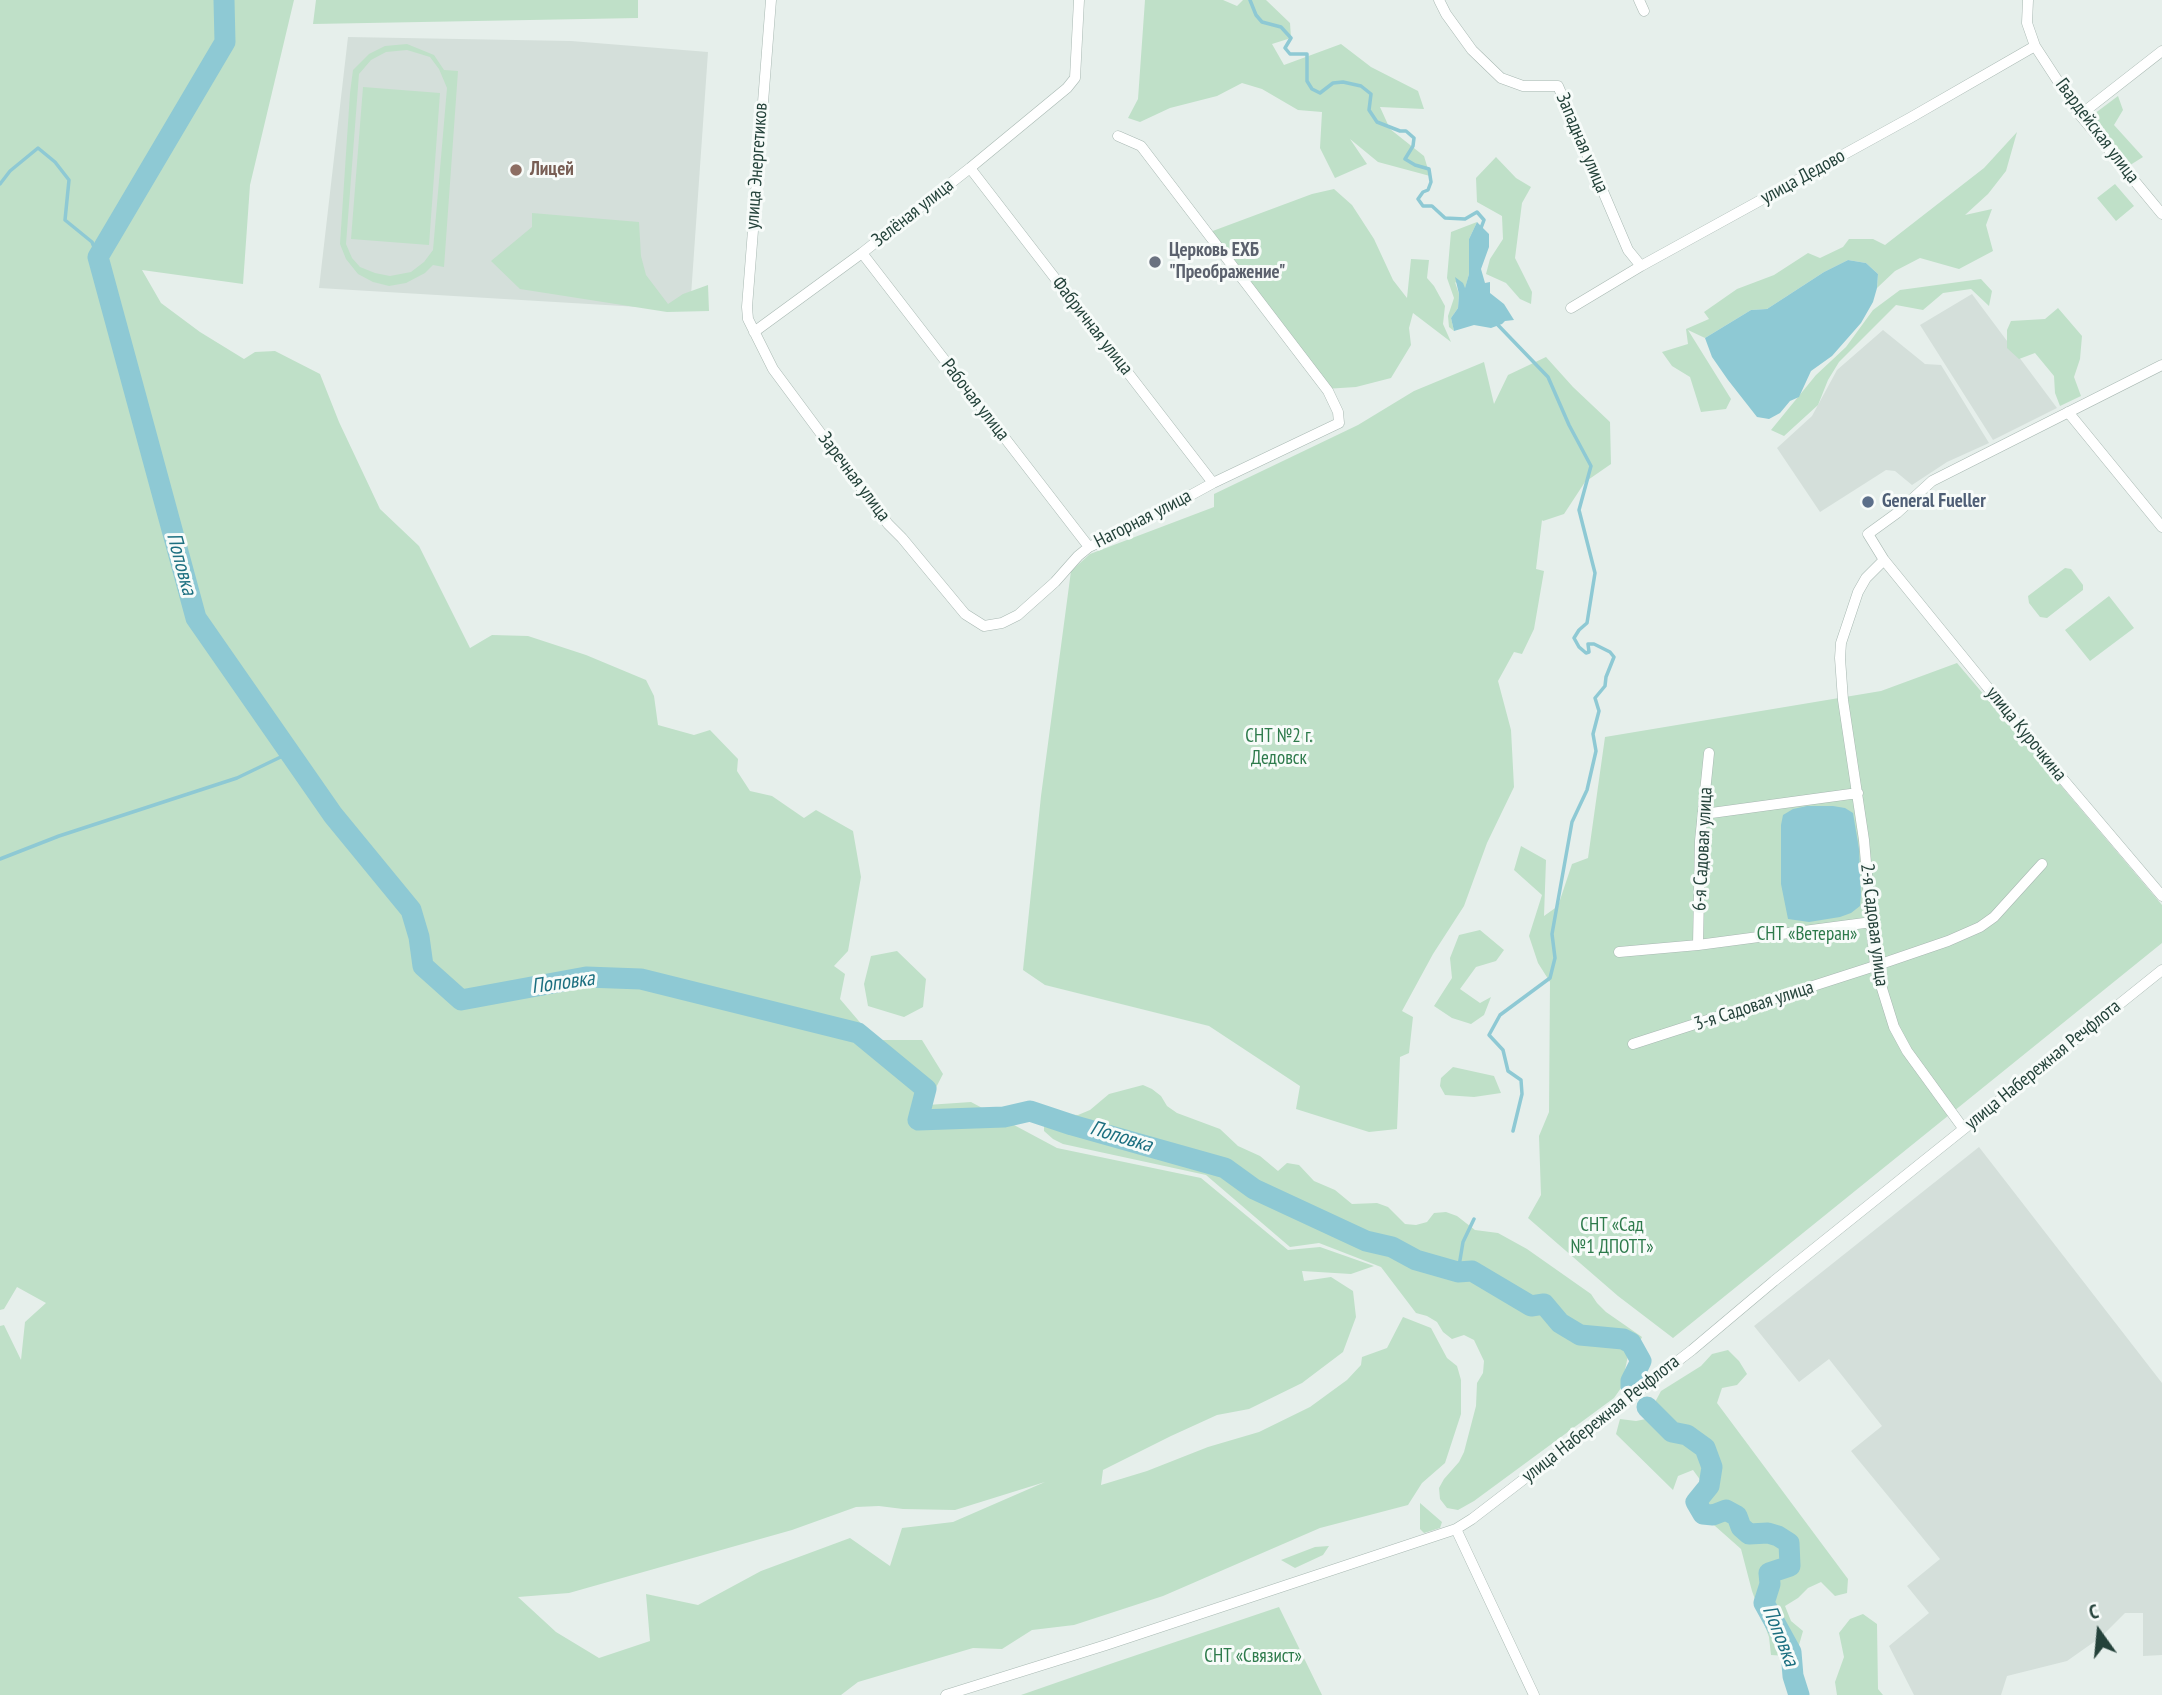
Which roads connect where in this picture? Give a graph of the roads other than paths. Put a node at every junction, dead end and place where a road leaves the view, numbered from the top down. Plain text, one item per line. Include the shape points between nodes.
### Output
1 (771, 0) edge
2 (1079, 0) edge
3 (1439, 0) edge
4 (1639, 0) edge
5 (2028, 0) edge
6 (1644, 11) dead end
7 (2035, 46) junction
8 (2162, 51) edge
9 (2080, 115) junction
10 (1118, 136) dead end
11 (970, 169) junction
12 (2162, 214) edge
13 (862, 253) junction
14 (1640, 266) junction
15 (1570, 308) dead end
16 (754, 332) junction
17 (2162, 365) edge
18 (2068, 412) junction
19 (1213, 482) junction
20 (2162, 527) edge
21 (1089, 547) junction
22 (1884, 559) junction
23 (965, 614) joint
24 (1709, 753) dead end
25 (1858, 793) junction
26 (1704, 814) junction
27 (2042, 864) dead end
28 (2162, 896) edge
29 (1872, 922) junction
30 (1698, 945) junction
31 (1619, 952) dead end
32 (1875, 965) junction
33 (2162, 970) edge
34 (1633, 1044) dead end
35 (1963, 1128) junction
36 (1456, 1529) junction
37 (946, 1695) edge
38 (1534, 1695) edge

1 - 16 street, улица Энергетиков via 747,307
2 - 11 street, Зелёная улица via 1075,78
3 - 14 street, Западная улица via 1472,50 1501,78 1523,86 1558,86 1628,250
4 - 6 street
5 - 7 street via 2027,23
7 - 9 street, Гвардейская улица
7 - 14 street, улица Дедово
8 - 9 street
9 - 12 street, Гвардейская улица
10 - 19 street, Нагорная улица via 1141,146 1328,391 1338,412 1339,423
11 - 13 street, Зелёная улица
11 - 19 street, Фабричная улица
13 - 16 street, Зелёная улица
13 - 21 street, Рабочая улица
14 - 15 street, улица Дедово
16 - 23 street, Заречная улица via 773,369 880,513
17 - 18 street
18 - 20 street
18 - 22 street, улица Курочкина via 1931,481 1868,534
19 - 21 street, Нагорная улица
21 - 23 street, Нагорная улица via 1018,615 984,626
22 - 25 street, 2-я Садовая улица via 1858,592 1841,643 1843,700
22 - 28 street, улица Курочкина
24 - 26 street, 6-я Садовая улица
25 - 26 street
25 - 29 street, 2-я Садовая улица
26 - 30 street, 6-я Садовая улица
27 - 32 street, 3-я Садовая улица via 1980,927
29 - 30 street
29 - 32 street, 2-я Садовая улица
30 - 31 street
32 - 34 street, 3-я Садовая улица
32 - 35 street, 2-я Садовая улица via 1906,1051
33 - 35 street, улица Набережная Речфлота
35 - 36 street, улица Набережная Речфлота via 1692,1350
36 - 37 street, улица Набережная Речфлота
36 - 38 street

